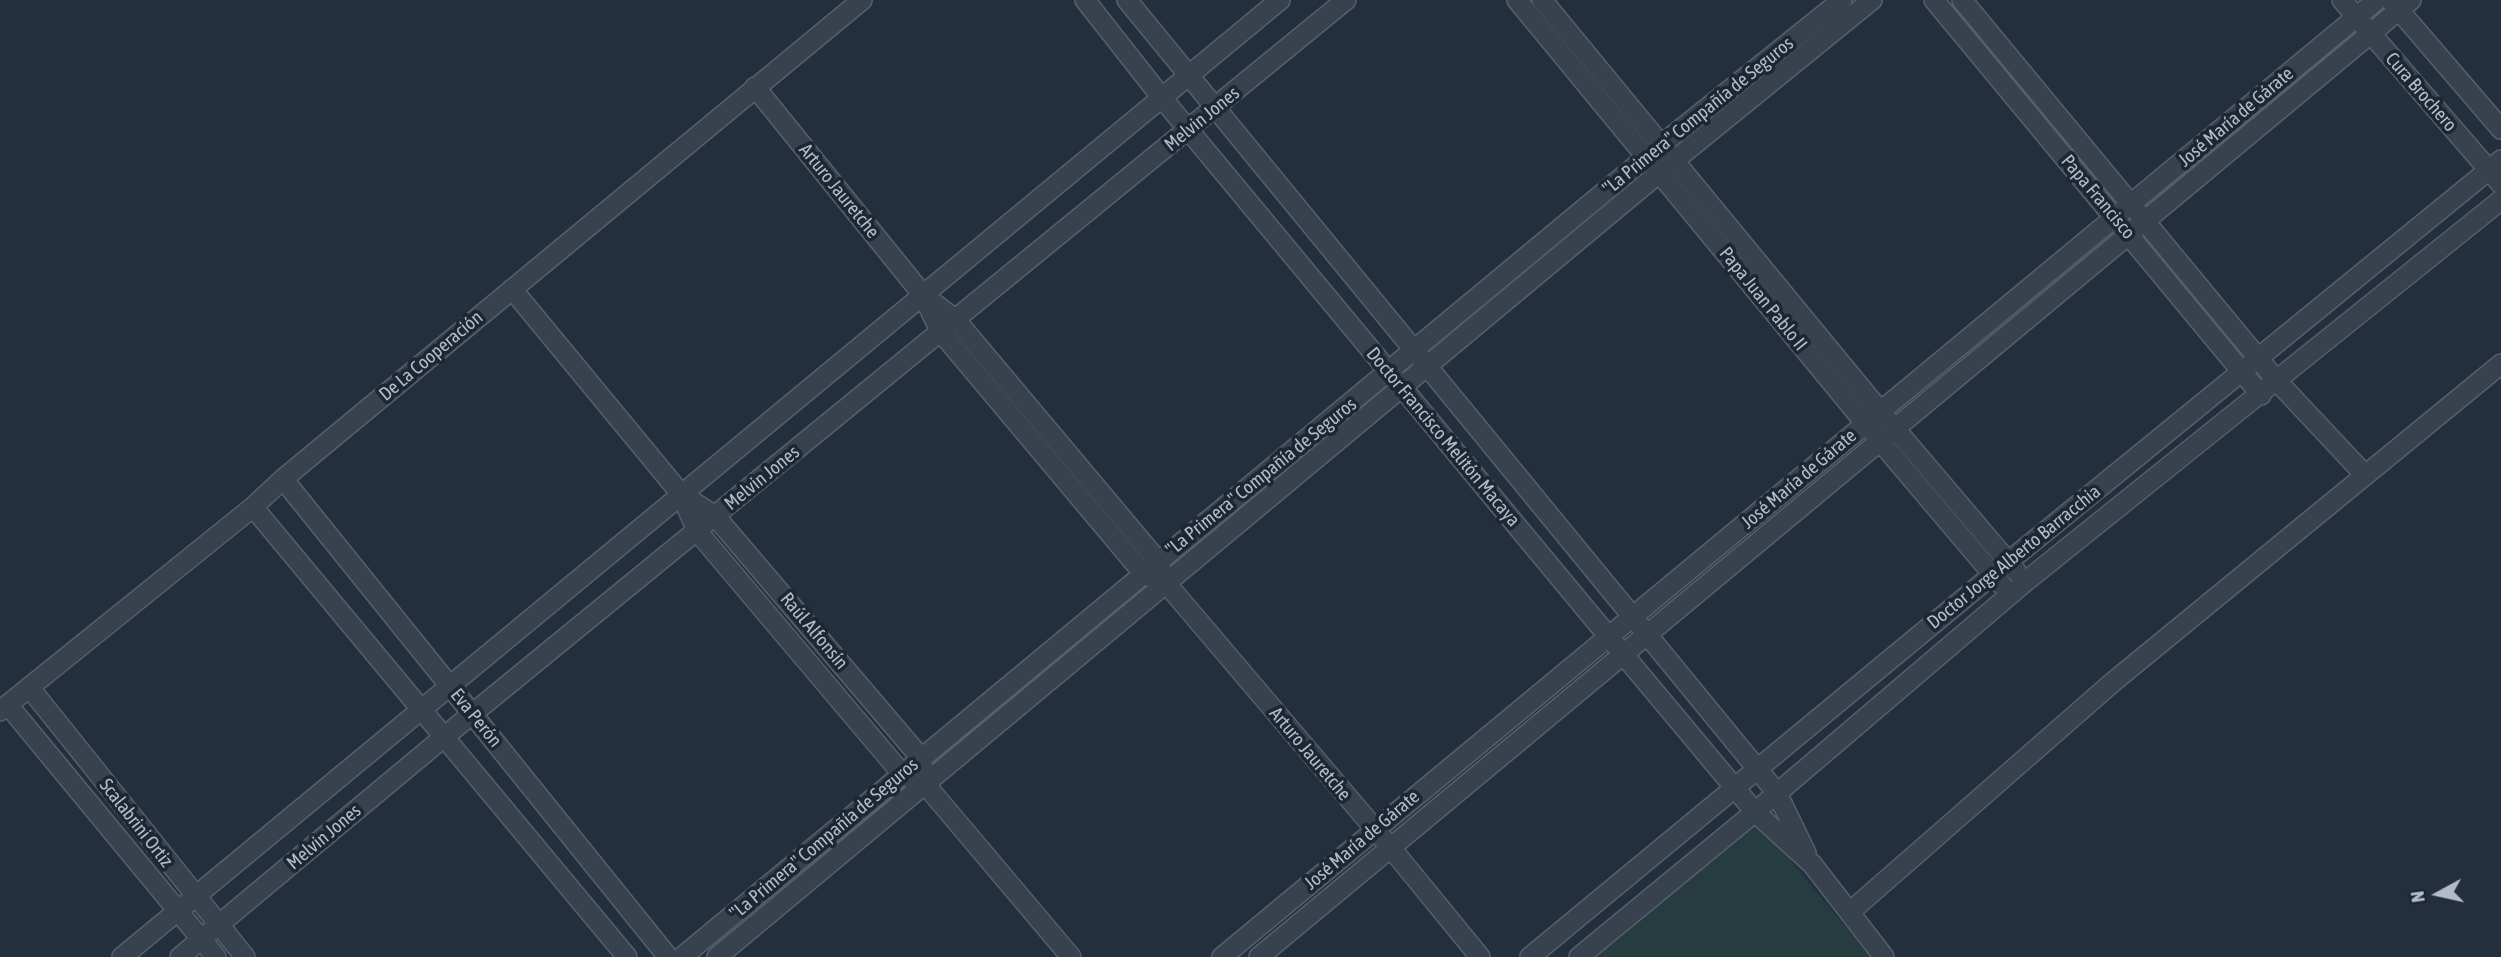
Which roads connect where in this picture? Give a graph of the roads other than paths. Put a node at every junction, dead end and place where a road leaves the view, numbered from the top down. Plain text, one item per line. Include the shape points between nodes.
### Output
1 (862, 0) edge
2 (1085, 0) edge
3 (1127, 0) edge
4 (1280, 0) edge
5 (1346, 0) edge
6 (1517, 0) edge
7 (1542, 0) edge
8 (1842, 0) edge
9 (1872, 0) edge
10 (1934, 0) edge
11 (1962, 0) edge
12 (2342, 0) edge
13 (2377, 0) edge
14 (2400, 4) edge
15 (2356, 17) junction
16 (2370, 33) junction
17 (1190, 75) junction
18 (755, 87) junction
19 (1162, 98) junction
20 (1216, 108) junction
21 (2501, 128) edge
22 (1188, 130) junction
23 (1660, 159) junction
24 (2497, 171) edge
25 (2501, 200) edge
26 (2131, 204) junction
27 (2115, 218) junction
28 (2144, 221) junction
29 (2129, 234) junction
30 (512, 289) junction
31 (923, 295) junction
32 (956, 319) junction
33 (940, 331) junction
34 (1414, 350) junction
35 (2259, 359) junction
36 (2501, 364) edge
37 (1427, 366) junction
38 (1389, 372) junction
39 (2242, 372) junction
40 (2277, 381) junction
41 (1402, 387) junction
42 (2261, 395) junction
43 (1873, 418) junction
44 (1887, 435) junction
45 (2365, 475) junction
46 (282, 479) junction
47 (681, 494) junction
48 (253, 507) junction
49 (716, 516) junction
50 (697, 531) junction
51 (1151, 567) junction
52 (2001, 568) junction
53 (1166, 583) junction
54 (2018, 589) junction
55 (1632, 617) junction
56 (1647, 635) junction
57 (1609, 636) junction
58 (1623, 654) junction
59 (450, 686) junction
60 (29, 687) junction
61 (4, 708) edge
62 (421, 710) junction
63 (473, 714) junction
64 (444, 737) junction
65 (922, 758) junction
66 (1757, 769) junction
67 (903, 775) junction
68 (925, 784) junction
69 (1735, 787) junction
70 (1777, 793) junction
71 (1755, 811) junction
72 (1374, 829) junction
73 (1391, 848) junction
74 (1812, 864) junction
75 (195, 897) junction
76 (179, 910) junction
77 (1851, 911) junction
78 (218, 925) junction
79 (202, 939) junction
80 (122, 957) edge
81 (180, 957) edge
82 (216, 957) edge
83 (245, 957) edge
84 (627, 957) edge
85 (668, 957) edge
86 (682, 957) edge
87 (717, 957) edge
88 (1072, 957) edge
89 (1222, 957) edge
90 (1259, 957) edge
91 (1480, 957) edge
92 (1530, 957) edge
93 (1579, 957) edge
94 (1884, 957) edge

1 - 18 street, De La Cooperación
2 - 19 street, Doctor Francisco Melitón Macaya
3 - 17 street, Doctor Francisco Melitón Macaya
4 - 17 street, Melvin Jones
5 - 20 street, Melvin Jones
6 - 23 street, Papa Juan Pablo II
7 - 23 street, Papa Juan Pablo II
8 - 23 street, "La Primera" Compañía de Seguros
9 - 23 street, "La Primera" Compañía de Seguros
10 - 27 street, Papa Francisco
11 - 26 street, Papa Francisco
12 - 15 street, Cura Brochero
13 - 15 street, José María de Gárate
14 - 16 street, José María de Gárate
14 - 21 street, Cura Brochero
15 - 16 street, Cura Brochero
15 - 26 street, José María de Gárate
16 - 24 street, Cura Brochero
16 - 28 street, José María de Gárate
17 - 19 street, Melvin Jones
17 - 20 street, Doctor Francisco Melitón Macaya
18 - 30 street, De La Cooperación
18 - 31 street, Arturo Jauretche
19 - 22 street, Doctor Francisco Melitón Macaya
19 - 31 street, Melvin Jones
20 - 22 street, Melvin Jones
20 - 34 street, Doctor Francisco Melitón Macaya
22 - 32 street, Melvin Jones
22 - 38 street, Doctor Francisco Melitón Macaya
23 - 34 street, "La Primera" Compañía de Seguros
23 - 37 street, "La Primera" Compañía de Seguros
23 - 43 street, Papa Juan Pablo II
24 - 35 street, Doctor Jorge Alberto Barracchia
25 - 40 street, Doctor Jorge Alberto Barracchia
26 - 27 street, José María de Gárate
26 - 28 street, Papa Francisco
27 - 29 street, Papa Francisco
27 - 43 street, José María de Gárate
28 - 29 street, José María de Gárate
28 - 35 street, Papa Francisco
29 - 39 street, Papa Francisco
29 - 44 street, José María de Gárate
30 - 46 street, De La Cooperación
30 - 47 street, Raúl Alfonsín
31 - 32 street, Arturo Jauretche
31 - 33 street, Arturo Jauretche
31 - 47 street, Melvin Jones
32 - 33 street, Melvin Jones
32 - 51 street, Arturo Jauretche
33 - 49 street, Melvin Jones
33 - 51 street, Arturo Jauretche
34 - 37 street, Doctor Francisco Melitón Macaya
34 - 38 street, "La Primera" Compañía de Seguros
35 - 39 street, Doctor Jorge Alberto Barracchia
35 - 40 street, Papa Francisco
36 - 45 street
37 - 41 street, "La Primera" Compañía de Seguros
37 - 55 street, Doctor Francisco Melitón Macaya
38 - 41 street, Doctor Francisco Melitón Macaya
38 - 51 street, "La Primera" Compañía de Seguros
39 - 42 street, Papa Francisco
39 - 52 street, Doctor Jorge Alberto Barracchia
40 - 42 street, Doctor Jorge Alberto Barracchia
40 - 45 street, Papa Francisco
41 - 53 street, "La Primera" Compañía de Seguros
41 - 57 street, Doctor Francisco Melitón Macaya
42 - 54 street, Doctor Jorge Alberto Barracchia
43 - 44 street, Papa Juan Pablo II
43 - 55 street, José María de Gárate
44 - 52 street, Papa Juan Pablo II
44 - 56 street, José María de Gárate
45 - 77 street via 2113,682
46 - 48 street, De La Cooperación
46 - 59 street, Eva Perón
47 - 49 street, Raúl Alfonsín
47 - 50 street, Raúl Alfonsín
47 - 59 street, Melvin Jones
48 - 60 street, De La Cooperación
48 - 62 street, Eva Perón
49 - 50 street, Melvin Jones
49 - 65 street, Raúl Alfonsín
50 - 63 street, Melvin Jones
50 - 67 street, Raúl Alfonsín
51 - 53 street, Arturo Jauretche
51 - 65 street, "La Primera" Compañía de Seguros
52 - 54 street, Papa Juan Pablo II
52 - 66 street, Doctor Jorge Alberto Barracchia
53 - 68 street, "La Primera" Compañía de Seguros
53 - 72 street, Arturo Jauretche
54 - 70 street, Doctor Jorge Alberto Barracchia
55 - 56 street, Doctor Francisco Melitón Macaya
55 - 57 street, José María de Gárate
56 - 58 street, José María de Gárate
56 - 66 street, Doctor Francisco Melitón Macaya
57 - 58 street, Doctor Francisco Melitón Macaya
57 - 72 street, José María de Gárate
58 - 69 street, Doctor Francisco Melitón Macaya
58 - 73 street, José María de Gárate
59 - 62 street, Melvin Jones
59 - 63 street, Eva Perón
60 - 61 street, De La Cooperación
60 - 75 street, Scalabrini Ortiz
61 - 76 street, Scalabrini Ortiz
62 - 64 street, Eva Perón
62 - 75 street, Melvin Jones
63 - 64 street, Melvin Jones
63 - 85 street, Eva Perón
64 - 78 street, Melvin Jones
64 - 84 street, Eva Perón
65 - 67 street, "La Primera" Compañía de Seguros
65 - 68 street
66 - 69 street, Doctor Jorge Alberto Barracchia
66 - 70 street, Doctor Francisco Melitón Macaya
67 - 68 street, Raúl Alfonsín
67 - 86 street, "La Primera" Compañía de Seguros
68 - 87 street, "La Primera" Compañía de Seguros
68 - 88 street, Raúl Alfonsín
69 - 71 street, Doctor Francisco Melitón Macaya
69 - 92 street, Doctor Jorge Alberto Barracchia
70 - 71 street, Doctor Jorge Alberto Barracchia
70 - 74 street, Doctor Francisco Melitón Macaya
71 - 74 street, Doctor Francisco Melitón Macaya
71 - 93 street, Doctor Jorge Alberto Barracchia
72 - 73 street, Arturo Jauretche
72 - 89 street, José María de Gárate
73 - 90 street, José María de Gárate
73 - 91 street, Arturo Jauretche
74 - 77 street, Doctor Francisco Melitón Macaya
75 - 76 street, Melvin Jones
75 - 78 street, Scalabrini Ortiz
76 - 79 street, Scalabrini Ortiz
76 - 80 street, Melvin Jones
77 - 94 street, Doctor Francisco Melitón Macaya
78 - 79 street, Melvin Jones
78 - 83 street, Scalabrini Ortiz
79 - 81 street, Melvin Jones
79 - 82 street, Scalabrini Ortiz

